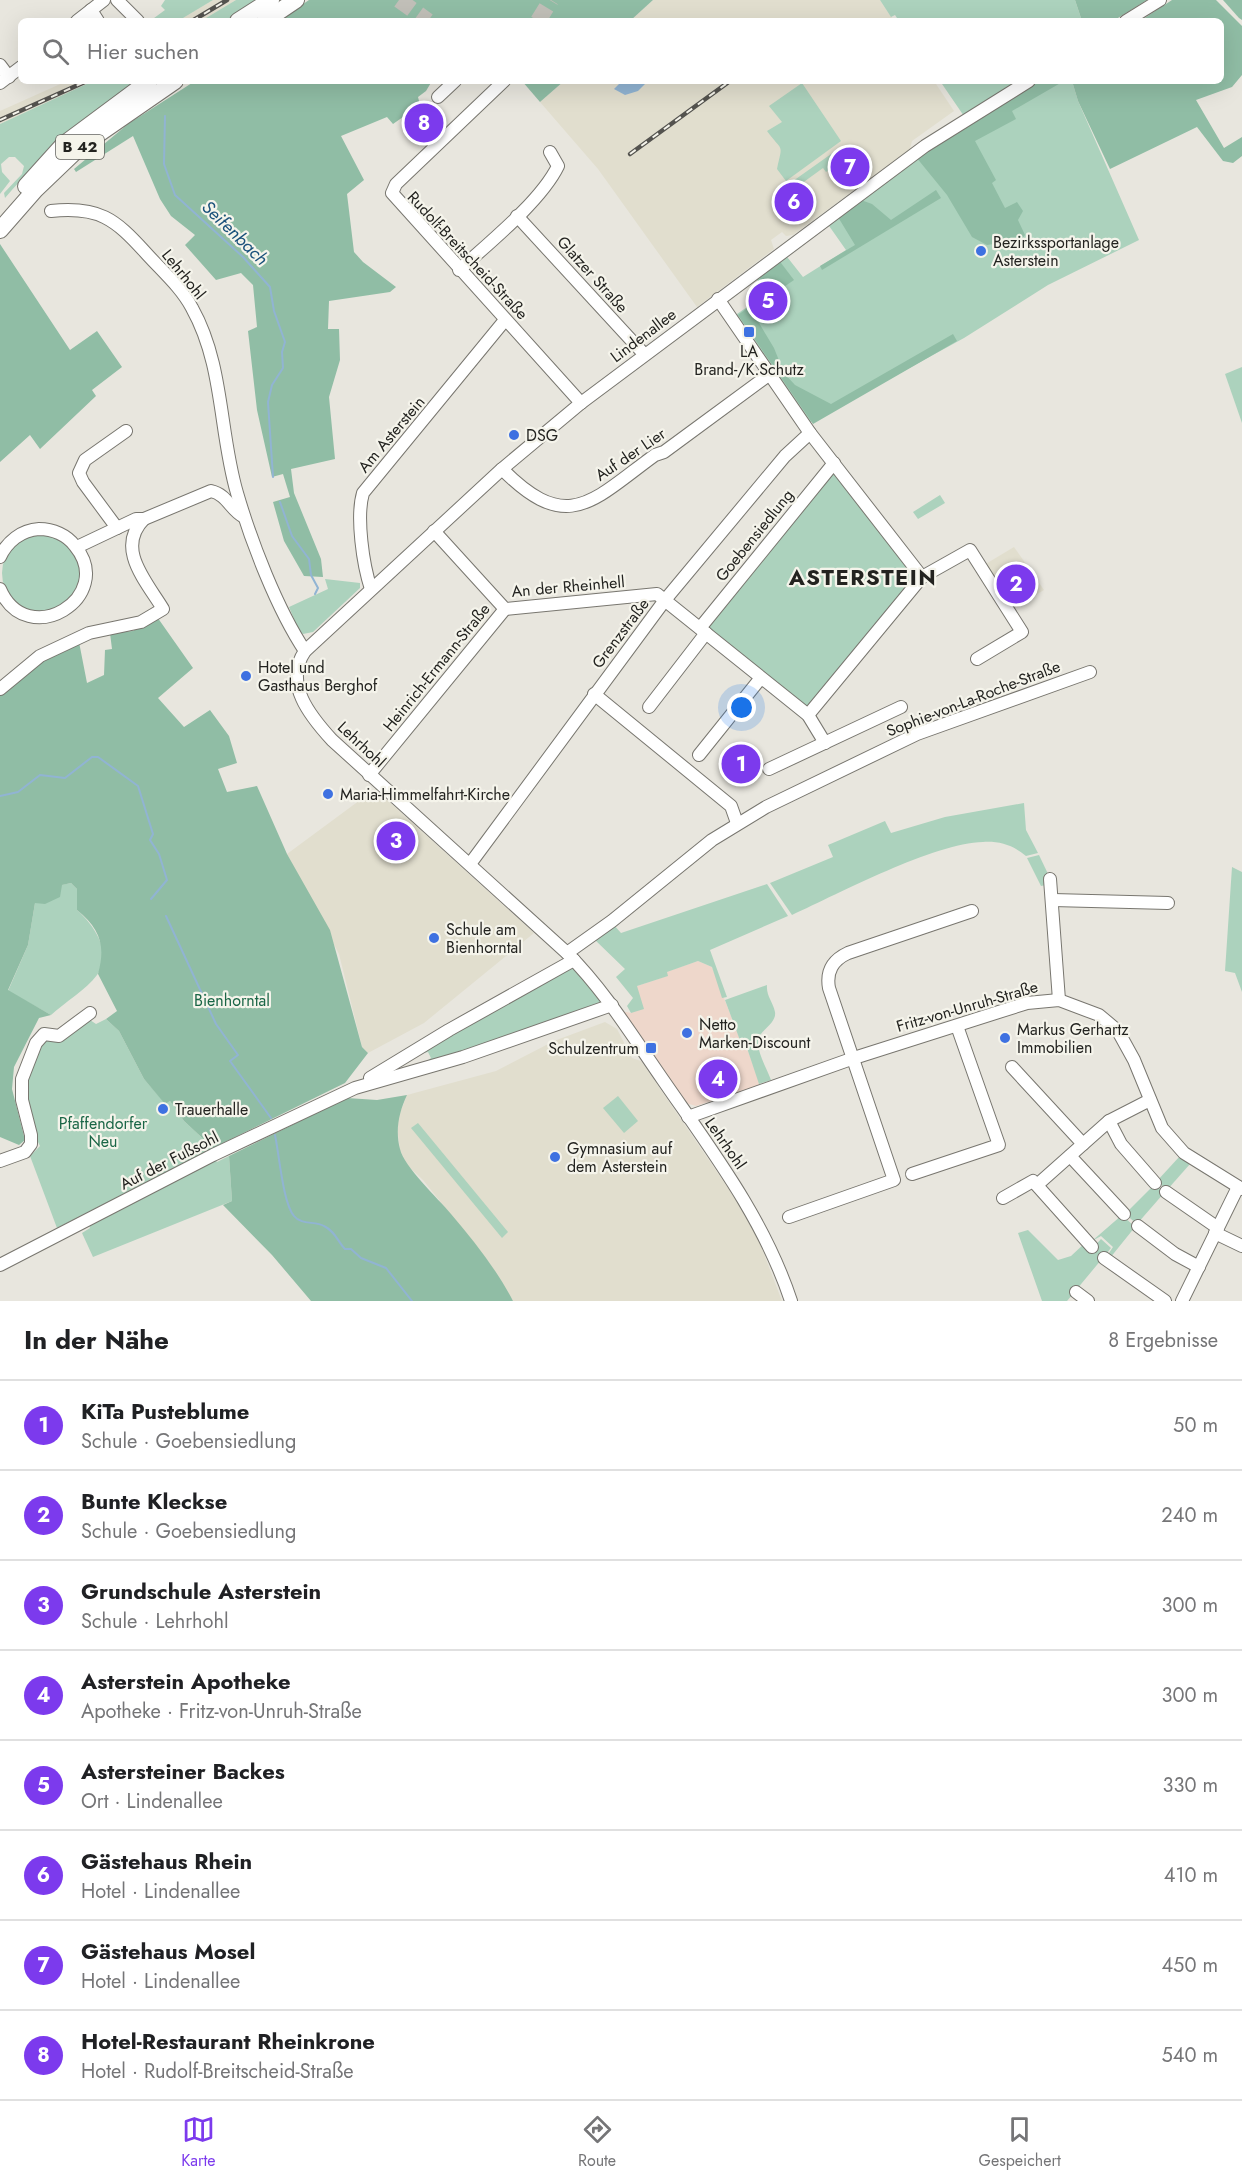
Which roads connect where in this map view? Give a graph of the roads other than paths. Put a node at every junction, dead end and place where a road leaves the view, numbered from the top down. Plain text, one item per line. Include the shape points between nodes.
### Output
1 (104, 0) edge
2 (117, 0) edge
3 (271, 0) edge
4 (284, 0) edge
5 (296, 0) edge
6 (1159, 1) edge
7 (91, 10) junction
8 (82, 18) edge
9 (96, 18) edge
10 (135, 18) edge
11 (243, 18) edge
12 (257, 18) edge
13 (269, 18) edge
14 (1131, 18) edge
15 (0, 65) edge
16 (18, 69) edge
17 (4, 80) edge
18 (145, 84) edge
19 (159, 84) edge
20 (171, 84) edge
21 (452, 84) edge
22 (501, 84) edge
23 (1024, 84) edge
24 (438, 97) dead end
25 (550, 152) dead end
26 (26, 186) junction
27 (51, 211) dead end
28 (0, 215) edge
29 (517, 216) junction
30 (0, 230) edge
31 (459, 270) junction
32 (718, 299) junction
33 (505, 320) junction
34 (644, 354) junction
35 (770, 374) junction
36 (581, 403) junction
37 (126, 431) dead end
38 (810, 433) junction
39 (834, 463) junction
40 (502, 469) junction
41 (244, 517) junction
42 (144, 519) junction
43 (117, 528) junction
44 (434, 531) junction
45 (77, 547) junction
46 (0, 557) edge
47 (922, 578) junction
48 (371, 589) junction
49 (2, 596) edge
50 (665, 600) junction
51 (505, 609) junction
52 (703, 630) junction
53 (305, 651) junction
54 (977, 659) dead end
55 (1090, 672) dead end
56 (760, 678) junction
57 (0, 689) edge
58 (594, 694) junction
59 (649, 707) dead end
60 (901, 707) dead end
61 (808, 715) junction
62 (825, 743) junction
63 (699, 755) dead end
64 (769, 769) dead end
65 (369, 774) junction
66 (737, 823) junction
67 (470, 864) junction
68 (1050, 879) dead end
69 (1053, 900) junction
70 (1168, 903) dead end
71 (972, 911) dead end
72 (571, 956) junction
73 (1059, 1000) junction
74 (612, 1005) junction
75 (90, 1013) dead end
76 (957, 1026) junction
77 (854, 1058) junction
78 (1012, 1067) dead end
79 (350, 1090) junction
80 (1150, 1100) junction
81 (688, 1117) junction
82 (1109, 1121) junction
83 (1083, 1144) junction
84 (1070, 1156) junction
85 (0, 1161) edge
86 (912, 1174) dead end
87 (1155, 1183) dead end
88 (1037, 1185) junction
89 (1240, 1188) edge
90 (1166, 1192) dead end
91 (1003, 1198) dead end
92 (1124, 1214) dead end
93 (789, 1217) dead end
94 (1138, 1226) dead end
95 (1216, 1230) junction
96 (1242, 1246) edge
97 (1092, 1247) dead end
98 (1104, 1258) dead end
99 (0, 1265) edge
100 (1199, 1267) junction
101 (1076, 1292) dead end
102 (791, 1301) edge
103 (1088, 1301) edge
104 (1165, 1301) edge
105 (1182, 1301) edge

1 - 7 street
2 - 10 street
3 - 11 highway
4 - 12 highway
5 - 13 highway
6 - 14 street
7 - 8 street
7 - 9 street
15 - 17 street
16 - 17 street
18 - 26 highway via 63,145
19 - 26 highway, B 42 via 75,142
20 - 30 highway, B 42 via 81,147
21 - 24 street
22 - 31 street, Rudolf-Breitscheid-Straße via 393,188 393,198
23 - 32 street, Lindenallee via 925,146
25 - 29 street via 558,162 555,171
26 - 28 highway, B 42
27 - 41 street, Lehrhohl via 71,210 114,220 193,309 216,371 231,468
29 - 31 street
29 - 34 street, Glatzer Straße
31 - 33 street, Rudolf-Breitscheid-Straße
32 - 34 street, Lindenallee
32 - 35 street
33 - 36 street, Rudolf-Breitscheid-Straße
33 - 48 street, Am Asterstein via 363,493 360,510 366,576
34 - 36 street, Lindenallee
35 - 38 street
35 - 40 street, Auf der Lier via 664,452 581,504 544,502 526,492
36 - 40 street, Lindenallee
37 - 43 street via 85,460 79,473
38 - 39 street
38 - 50 street, Grenzstraße via 785,456
39 - 47 street
39 - 52 street, Goebensiedlung
40 - 44 street, Lindenallee
41 - 42 street via 235,512 227,499 211,491
41 - 53 street, Lehrhohl via 292,632
42 - 43 street
42 - 57 street via 136,526 131,557 163,609 141,622 89,633 40,656
43 - 45 street
44 - 48 street, Lindenallee
44 - 51 street, An der Rheinhell
45 - 46 street via 55,532 32,530 12,540
45 - 49 street via 85,579 78,598 67,609 50,617 32,617 15,609
47 - 54 street via 970,550 1022,632
47 - 61 street
48 - 53 street, Lindenallee
50 - 51 street, An der Rheinhell via 657,594
50 - 52 street
50 - 58 street, Grenzstraße
51 - 65 street, Heinrich-Ermann-Straße
52 - 56 street
52 - 59 street, Goebensiedlung
53 - 65 street, Lehrhohl via 296,670 304,702 332,740
55 - 66 street, Sophie-von-La-Roche-Straße via 917,734
56 - 61 street
56 - 63 street
58 - 66 street via 731,806
58 - 67 street, Grenzstraße
60 - 62 street
61 - 62 street
62 - 64 street
65 - 67 street, Lehrhohl
66 - 72 street, Sophie-von-La-Roche-Straße
67 - 72 street, Lehrhohl
68 - 69 street
69 - 70 street
69 - 73 street
71 - 77 street via 848,953 834,962 828,975 829,988
72 - 74 street, Lehrhohl
72 - 79 street, Auf der Fußsohl
73 - 76 street, Fritz-von-Unruh-Straße via 1027,1004
73 - 80 street, Fritz-von-Unruh-Straße via 1099,1015 1118,1031
74 - 79 street, Auf der Fußsohl via 497,1046
74 - 81 street, Lehrhohl
75 - 85 street via 59,1036 44,1034 36,1042 22,1088 31,1144 25,1152
76 - 77 street, Fritz-von-Unruh-Straße
76 - 86 street via 999,1145
77 - 81 street, Fritz-von-Unruh-Straße
77 - 93 street via 894,1180
78 - 83 street
79 - 99 street, Auf der Fußsohl via 213,1155
80 - 82 street
80 - 89 street, Fritz-von-Unruh-Straße via 1162,1128 1184,1153
81 - 102 street, Lehrhohl via 761,1227
82 - 83 street
82 - 87 street via 1121,1144
83 - 84 street
84 - 88 street
84 - 92 street
88 - 91 street via 1031,1181
88 - 97 street
89 - 95 street, Fritz-von-Unruh-Straße
90 - 95 street
94 - 100 street
95 - 96 street
95 - 100 street, Fritz-von-Unruh-Straße
98 - 104 street
100 - 105 street, Fritz-von-Unruh-Straße
101 - 103 street

